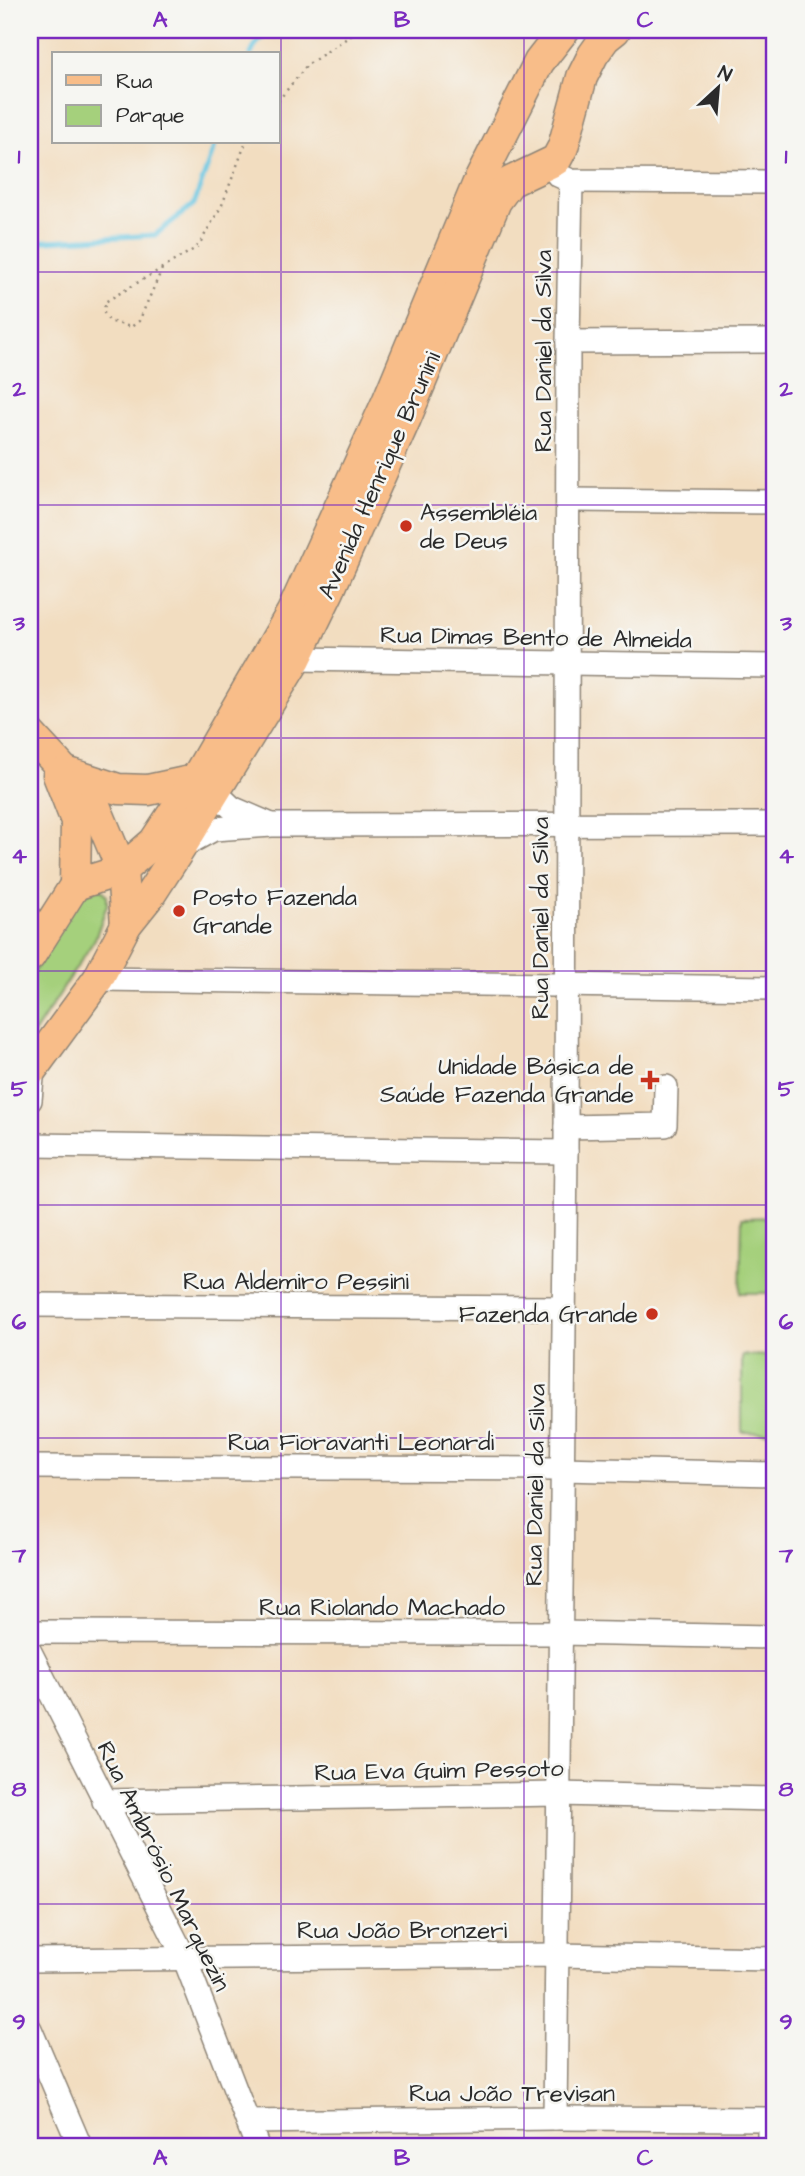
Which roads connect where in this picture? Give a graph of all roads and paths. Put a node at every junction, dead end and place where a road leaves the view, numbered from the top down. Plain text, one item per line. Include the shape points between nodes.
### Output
1 (359, 30) edge
2 (564, 30) edge
3 (615, 30) edge
4 (280, 99) edge
5 (509, 121) junction
6 (245, 144) edge
7 (542, 168) junction
8 (571, 181) junction
9 (775, 181) edge
10 (162, 269) junction
11 (775, 341) edge
12 (568, 342) junction
13 (569, 500) junction
14 (775, 502) edge
15 (296, 659) junction
16 (567, 664) junction
17 (775, 666) edge
18 (47, 753) edge
19 (205, 786) junction
20 (567, 824) junction
21 (775, 824) edge
22 (272, 825) junction
23 (181, 847) junction
24 (122, 870) junction
25 (75, 885) junction
26 (126, 925) junction
27 (30, 956) edge
28 (98, 979) junction
29 (566, 985) junction
30 (775, 988) edge
31 (32, 1069) edge
32 (666, 1087) dead end
33 (30, 1100) edge
34 (566, 1128) junction
35 (30, 1145) edge
36 (566, 1152) junction
37 (30, 1305) edge
38 (563, 1308) junction
39 (30, 1467) edge
40 (561, 1469) junction
41 (775, 1474) edge
42 (30, 1632) edge
43 (560, 1633) junction
44 (775, 1637) edge
45 (30, 1652) edge
46 (558, 1794) junction
47 (775, 1799) edge
48 (104, 1801) junction
49 (556, 1955) junction
50 (184, 1958) junction
51 (775, 1959) edge
52 (30, 1960) edge
53 (30, 2029) edge
54 (555, 2118) junction
55 (772, 2119) edge
56 (248, 2122) junction
57 (80, 2146) edge
58 (257, 2146) edge
59 (768, 2146) edge

1 - 4 path via 307,65
2 - 5 main road, Avenida Henrique Brunini via 539,62
3 - 7 main road, Avenida Henrique Brunini via 593,55 582,78 563,147 556,160
5 - 7 main road via 514,154 526,164
5 - 19 main road, Avenida Henrique Brunini via 292,612
6 - 10 path via 222,205 200,243
7 - 8 street
7 - 15 main road, Avenida Henrique Brunini via 510,182 496,201 406,418
8 - 9 street
8 - 12 street, Rua Daniel da Silva
10 - 10 path via 138,321 131,327 108,321 105,302
11 - 12 street
12 - 13 street, Rua Daniel da Silva
13 - 14 street
13 - 16 street, Rua Daniel da Silva
15 - 16 street, Rua Dimas Bento de Almeida
15 - 19 main road, Avenida Henrique Brunini
16 - 17 street, Rua Dimas Bento de Almeida
16 - 20 street, Rua Daniel da Silva
18 - 19 main road via 118,789
18 - 24 main road via 94,803
18 - 25 main road via 76,821
19 - 22 street via 232,808
19 - 23 main road, Avenida Henrique Brunini
19 - 24 main road, Avenida Henrique Brunini
20 - 21 street
20 - 22 street
20 - 29 street, Rua Daniel da Silva
22 - 23 street via 214,829
23 - 26 main road, Avenida Henrique Brunini
24 - 25 main road
24 - 26 main road
25 - 27 main road
26 - 28 main road, Avenida Henrique Brunini
28 - 29 street
28 - 31 main road, Avenida Henrique Brunini
29 - 30 street
29 - 34 street, Rua Daniel da Silva
31 - 33 street
32 - 34 street via 665,1125
34 - 36 street, Rua Daniel da Silva
35 - 36 street
36 - 38 street, Rua Daniel da Silva
37 - 38 street, Rua Aldemiro Pessini
38 - 40 street, Rua Daniel da Silva
39 - 40 street, Rua Fioravanti Leonardi
40 - 41 street, Rua Fioravanti Leonardi
40 - 43 street, Rua Daniel da Silva
42 - 43 street, Rua Riolando Machado
43 - 44 street, Rua Riolando Machado
43 - 46 street, Rua Daniel da Silva
45 - 48 street, Rua Ambrósio Marquezin
46 - 47 street, Rua Eva Guim Pessoto
46 - 48 street, Rua Eva Guim Pessoto
46 - 49 street, Rua Daniel da Silva
48 - 50 street, Rua Ambrósio Marquezin
49 - 50 street, Rua João Bronzeri
49 - 51 street, Rua João Bronzeri
49 - 54 street, Rua Daniel da Silva
50 - 52 street, Rua João Bronzeri
50 - 56 street, Rua Ambrósio Marquezin
53 - 57 street
54 - 55 street, Rua João Trevisan
54 - 56 street, Rua João Trevisan
55 - 59 street
56 - 58 street, Rua Ambrósio Marquezin

